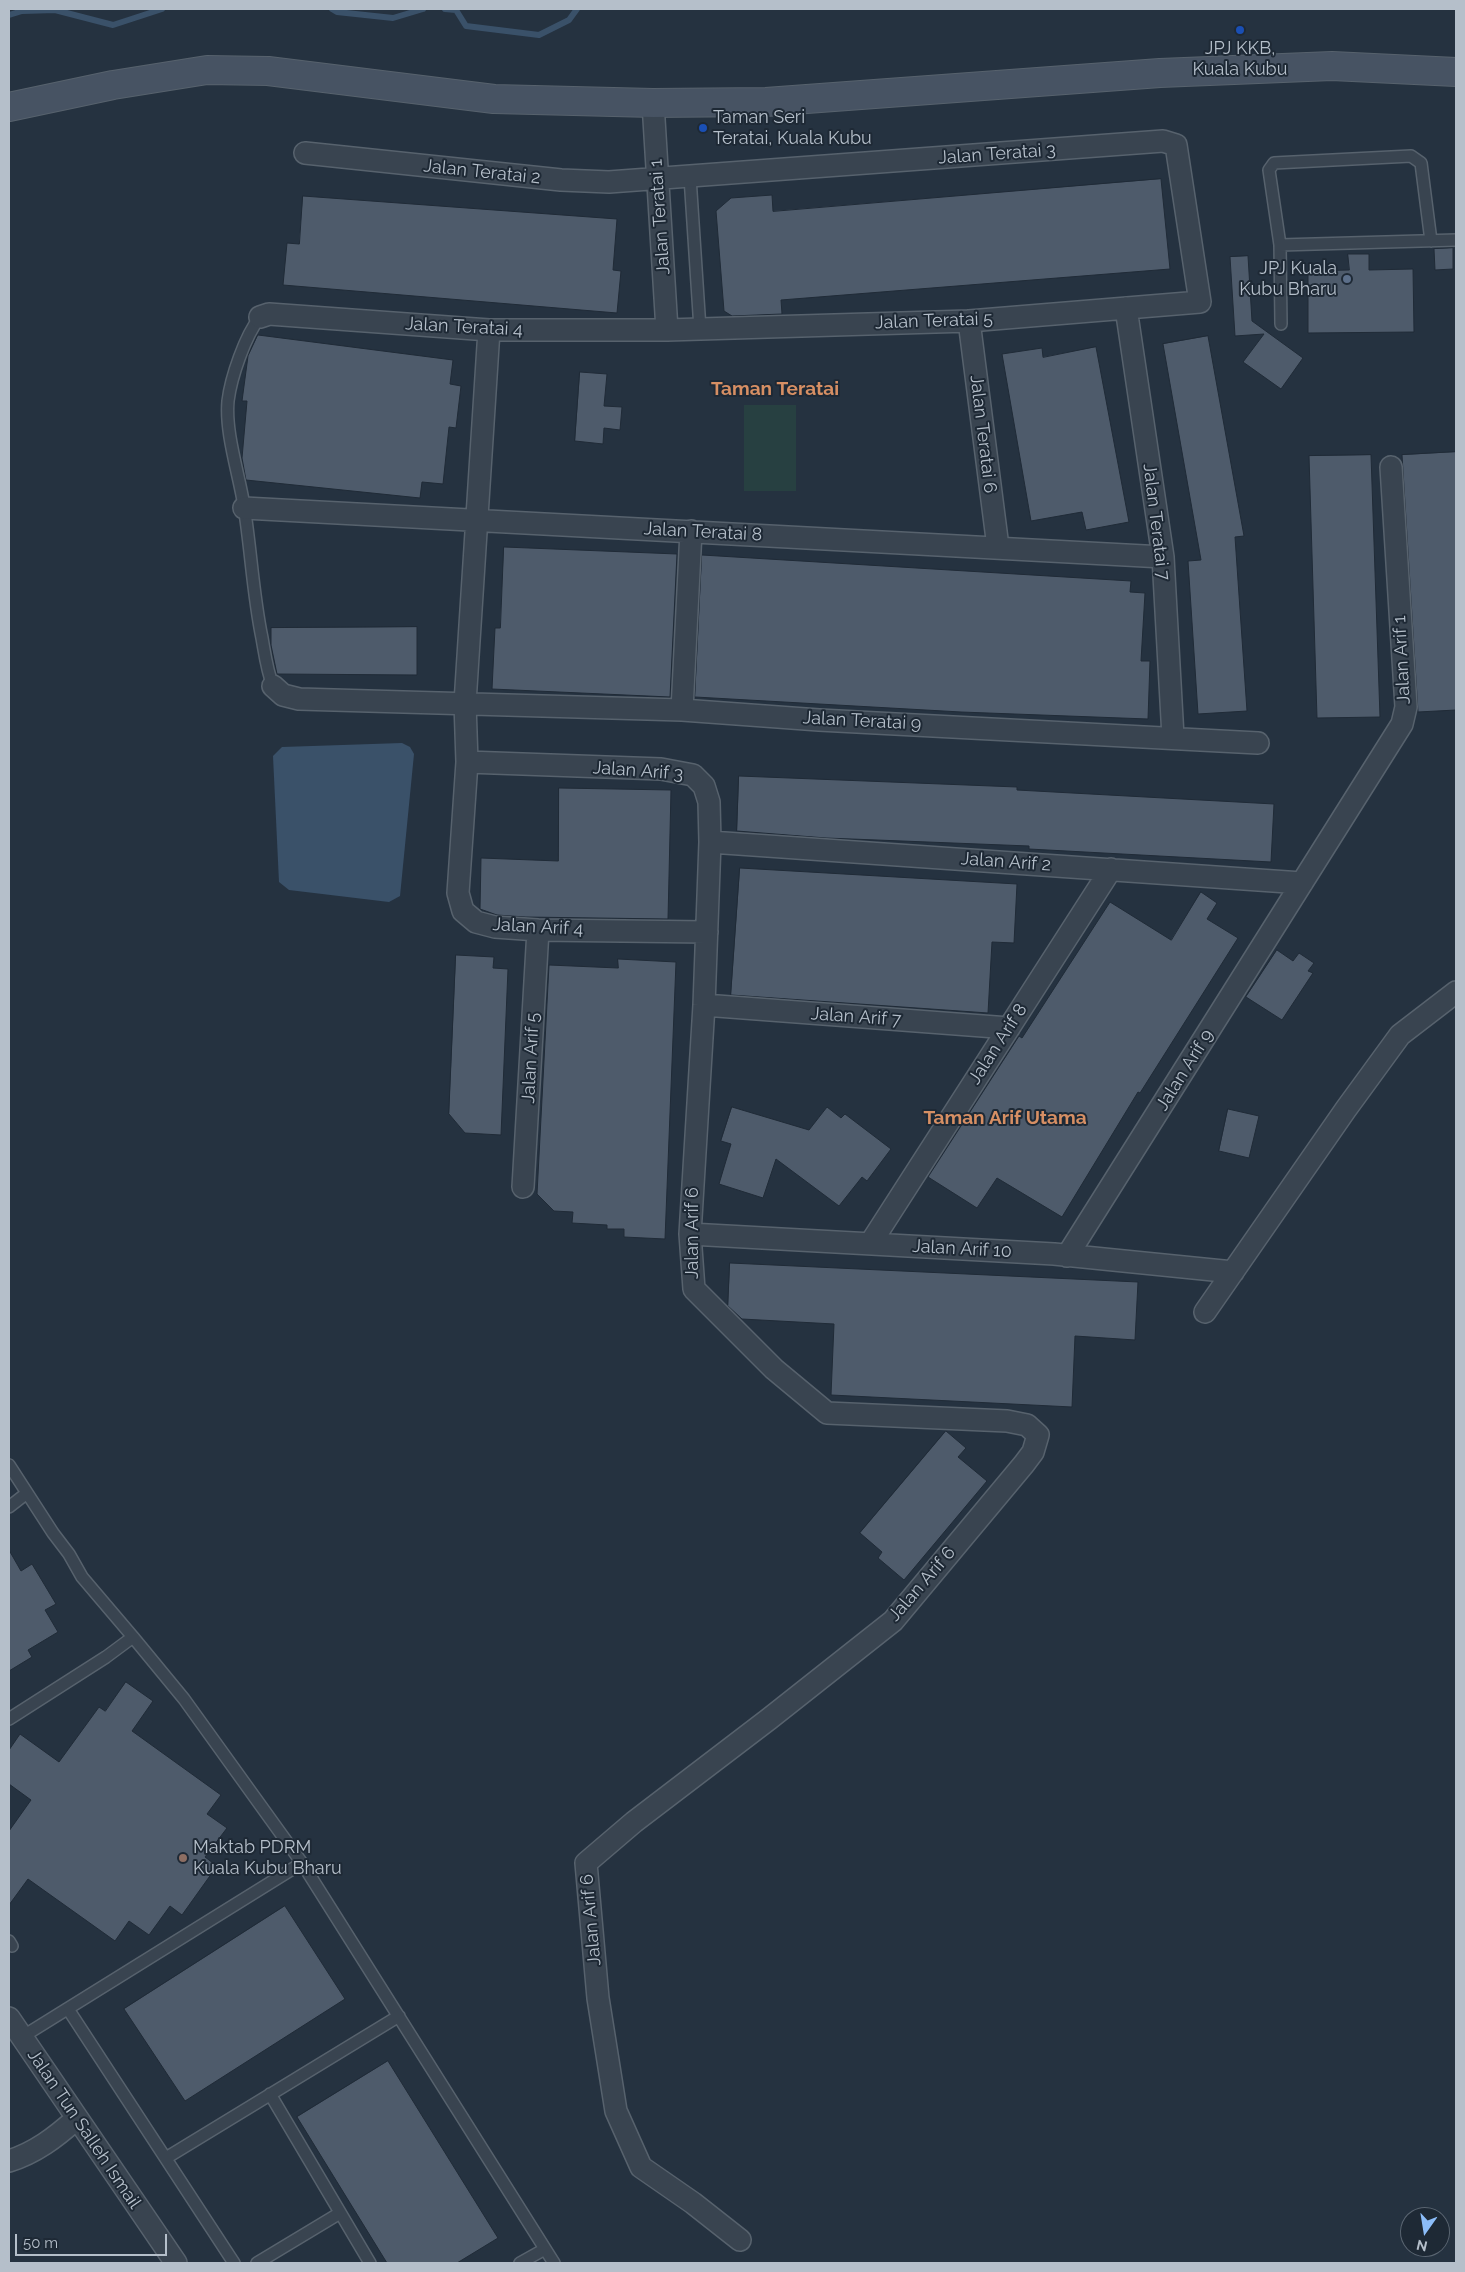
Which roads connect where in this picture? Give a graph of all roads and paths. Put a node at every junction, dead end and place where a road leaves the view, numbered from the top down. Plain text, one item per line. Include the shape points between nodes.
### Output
1 (1456, 72) edge
2 (653, 103) junction
3 (9, 107) edge
4 (305, 153) dead end
5 (690, 177) junction
6 (658, 180) junction
7 (1456, 240) edge
8 (1431, 241) junction
9 (1280, 245) junction
10 (1200, 302) joint
11 (1126, 308) junction
12 (260, 317) joint
13 (969, 321) junction
14 (1281, 324) dead end
15 (700, 329) junction
16 (490, 330) junction
17 (668, 330) junction
18 (1391, 467) dead end
19 (244, 508) junction
20 (477, 520) junction
21 (691, 531) junction
22 (998, 547) junction
23 (1162, 557) junction
24 (273, 686) joint
25 (465, 703) junction
26 (682, 710) junction
27 (1173, 737) junction
28 (1258, 743) dead end
29 (467, 762) junction
30 (710, 842) junction
31 (1111, 869) junction
32 (1302, 883) junction
33 (538, 930) junction
34 (707, 932) junction
35 (1456, 992) edge
36 (704, 1005) junction
37 (1009, 1028) junction
38 (523, 1187) dead end
39 (690, 1234) junction
40 (870, 1244) junction
41 (1067, 1256) junction
42 (1233, 1272) junction
43 (1205, 1312) dead end
44 (9, 1465) edge
45 (27, 1493) junction
46 (9, 1507) edge
47 (133, 1637) junction
48 (9, 1719) edge
49 (302, 1863) junction
50 (68, 2009) junction
51 (399, 2016) junction
52 (9, 2018) edge
53 (22, 2037) junction
54 (270, 2094) junction
55 (76, 2118) junction
56 (166, 2158) junction
57 (16, 2159) edge
58 (340, 2213) junction
59 (740, 2240) dead end
60 (545, 2249) junction
61 (176, 2263) edge
62 (234, 2263) edge
63 (257, 2263) edge
64 (370, 2263) edge
65 (520, 2263) edge
66 (554, 2263) edge

1 - 2 main road via 1332,66 1150,74 766,102
2 - 3 main road via 494,99 268,71 207,70 113,85
2 - 6 street, Jalan Teratai 1
4 - 6 street, Jalan Teratai 2 via 561,180
5 - 6 street, Jalan Teratai 3
5 - 10 street, Jalan Teratai 3 via 1164,141 1176,145
5 - 15 lane
6 - 17 street, Jalan Teratai 1
7 - 8 lane
8 - 9 lane
8 - 9 lane via 1421,163 1411,156 1274,163 1268,170
9 - 14 lane
10 - 11 street, Jalan Teratai 5
11 - 13 street, Jalan Teratai 5
11 - 23 street, Jalan Teratai 7
12 - 16 street, Jalan Teratai 4 via 269,314
12 - 19 lane via 252,328 228,402
13 - 15 street, Jalan Teratai 5
13 - 22 street, Jalan Teratai 6
15 - 17 street, Jalan Teratai 5
16 - 17 street, Jalan Teratai 4
16 - 20 street, Jalan Arif 4
18 - 32 street, Jalan Arif 1 via 1406,707 1402,724
19 - 20 street, Jalan Teratai 8
19 - 24 lane via 257,614
20 - 21 street, Jalan Teratai 8
20 - 25 street, Jalan Arif 4
21 - 22 street, Jalan Teratai 8
21 - 26 street
22 - 23 street, Jalan Teratai 8
23 - 27 street, Jalan Teratai 7
24 - 25 street, Jalan Teratai 9 via 283,694 299,699
25 - 26 street, Jalan Teratai 9
25 - 29 street, Jalan Arif 4
26 - 27 street, Jalan Teratai 9
27 - 28 street, Jalan Teratai 9
29 - 30 street, Jalan Arif 3 via 661,769 693,775 704,786 709,802
29 - 33 street, Jalan Arif 4 via 458,893 463,911 476,922 494,927
30 - 31 street, Jalan Arif 2
30 - 34 street, Jalan Arif 3
31 - 32 street, Jalan Arif 2
31 - 37 street, Jalan Arif 8
32 - 41 street, Jalan Arif 9
33 - 34 street, Jalan Arif 4
33 - 38 street, Jalan Arif 5
34 - 36 street, Jalan Arif 3
35 - 42 street via 1400,1035
36 - 37 street, Jalan Arif 7
36 - 39 street, Jalan Arif 6
37 - 40 street, Jalan Arif 8
39 - 40 street, Jalan Arif 10
39 - 59 street, Jalan Arif 6 via 694,1289 774,1369 827,1413 1007,1421 1027,1424 1038,1435 1033,1452 1024,1464 893,1621 586,1863 598,1998 616,2110 641,2167
40 - 41 street, Jalan Arif 10
41 - 42 street, Jalan Arif 10
42 - 43 street
44 - 45 lane
45 - 46 lane
45 - 47 lane via 88,1585
47 - 48 lane
47 - 49 lane via 184,1699
49 - 50 lane
49 - 51 lane
50 - 53 lane
50 - 56 lane
51 - 54 lane
51 - 60 lane
52 - 53 street, Jalan Tun Salleh Ismail
53 - 55 street, Jalan Tun Salleh Ismail
54 - 56 lane
54 - 58 lane
55 - 57 street via 55,2138
55 - 61 street, Jalan Tun Salleh Ismail
56 - 62 lane
58 - 63 lane
58 - 64 lane
60 - 65 lane
60 - 66 lane

